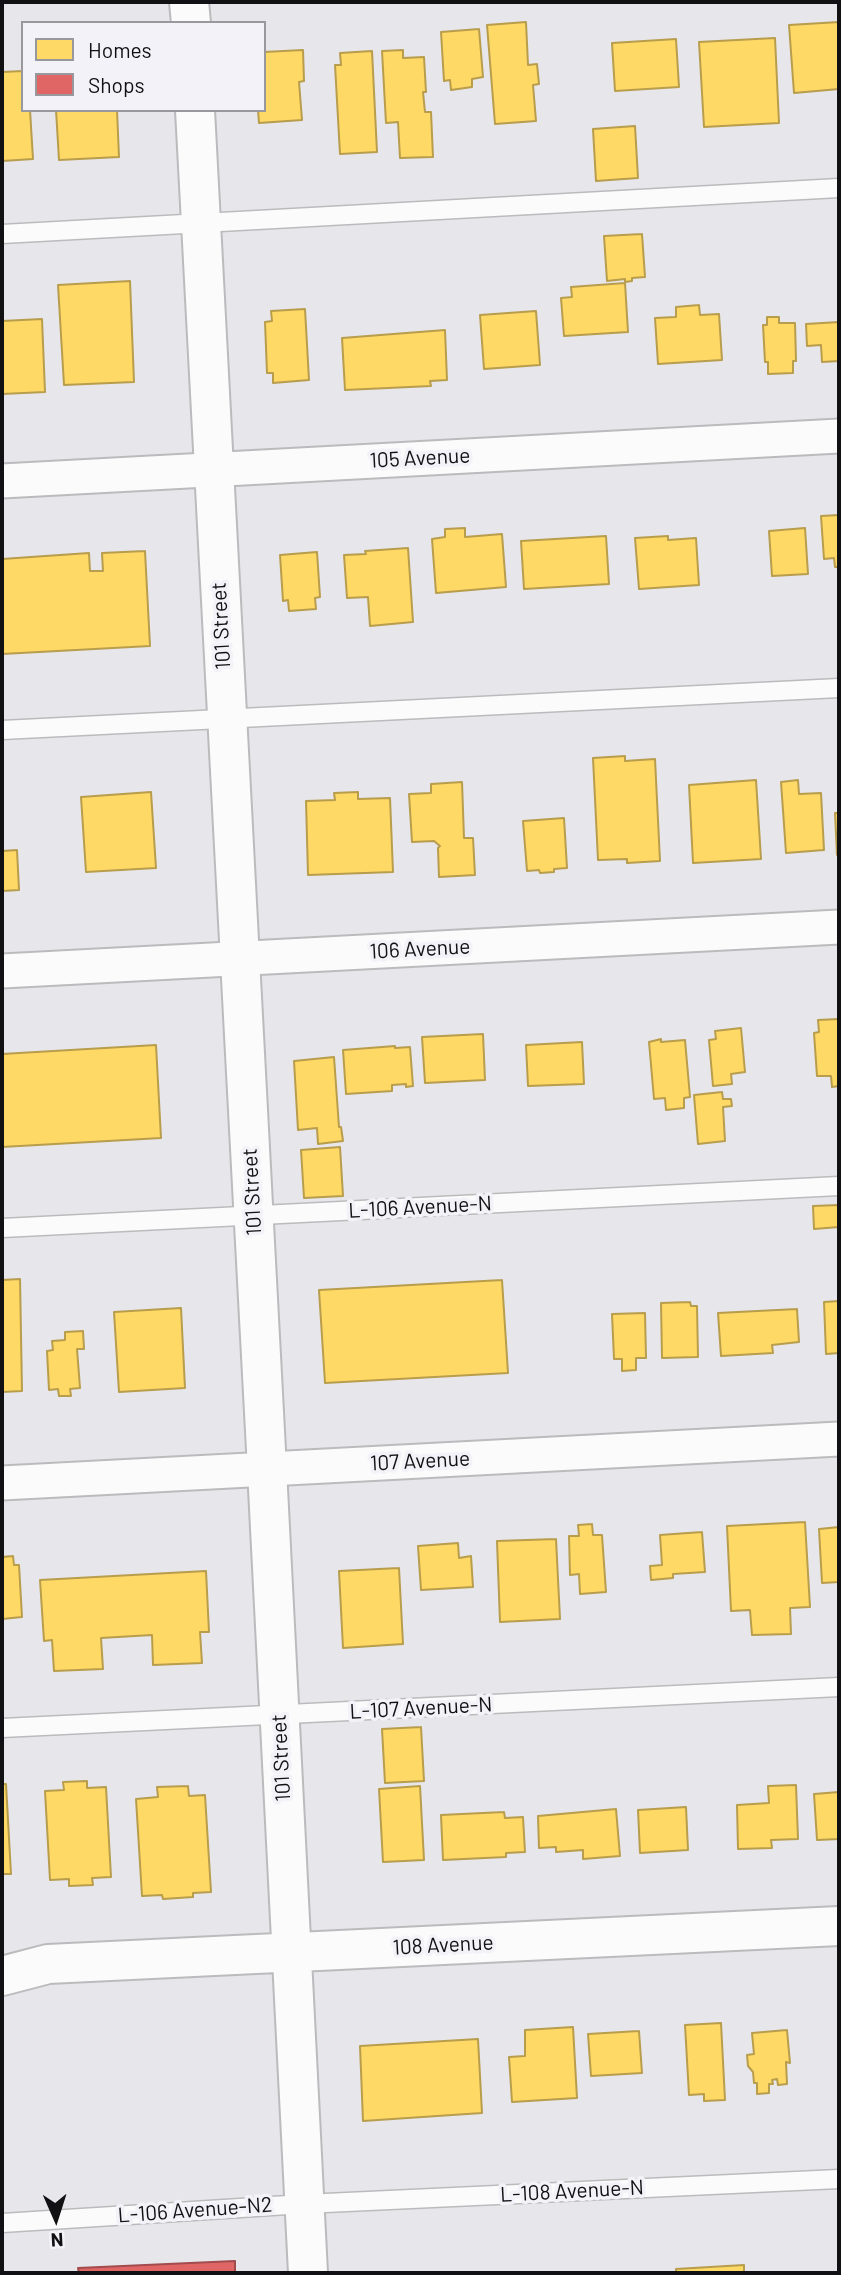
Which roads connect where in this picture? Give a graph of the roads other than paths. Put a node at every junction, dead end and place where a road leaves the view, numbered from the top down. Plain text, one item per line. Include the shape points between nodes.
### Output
1 (190, 2) edge
2 (191, 21) edge
3 (195, 112) edge
4 (839, 188) edge
5 (200, 223) junction
6 (2, 234) edge
7 (839, 436) edge
8 (212, 468) junction
9 (2, 481) edge
10 (839, 688) edge
11 (227, 718) junction
12 (2, 730) edge
13 (839, 927) edge
14 (241, 958) junction
15 (2, 971) edge
16 (839, 1186) edge
17 (253, 1216) junction
18 (2, 1228) edge
19 (839, 1439) edge
20 (267, 1469) junction
21 (2, 1483) edge
22 (839, 1686) edge
23 (278, 1715) junction
24 (2, 1728) edge
25 (839, 1926) edge
26 (2, 1950) edge
27 (290, 1952) junction
28 (48, 1964) junction
29 (2, 1976) edge
30 (839, 2179) edge
31 (304, 2204) junction
32 (2, 2222) edge
33 (308, 2273) edge

1 - 2 street
3 - 5 street, 101 Street
4 - 5 lane
5 - 6 lane
5 - 8 street, 101 Street
7 - 8 street, 105 Avenue
8 - 9 street, 105 Avenue
8 - 11 street, 101 Street
10 - 11 lane
11 - 12 lane
11 - 14 street, 101 Street
13 - 14 street, 106 Avenue
14 - 15 street, 106 Avenue
14 - 17 street, 101 Street
16 - 17 lane, L-106 Avenue-N
17 - 18 lane, L-106 Avenue-N
17 - 20 street, 101 Street
19 - 20 street, 107 Avenue
20 - 21 street, 107 Avenue
20 - 23 street, 101 Street
22 - 23 lane, L-107 Avenue-N
23 - 24 lane, L-107 Avenue-N
23 - 27 street, 101 Street
25 - 27 street, 108 Avenue
26 - 28 street, 108 Avenue
27 - 28 street, 108 Avenue
27 - 31 street, 101 Street
28 - 29 street, 108 Avenue
30 - 31 lane, L-108 Avenue-N
31 - 32 lane, L-106 Avenue-N2
31 - 33 street, 101 Street

